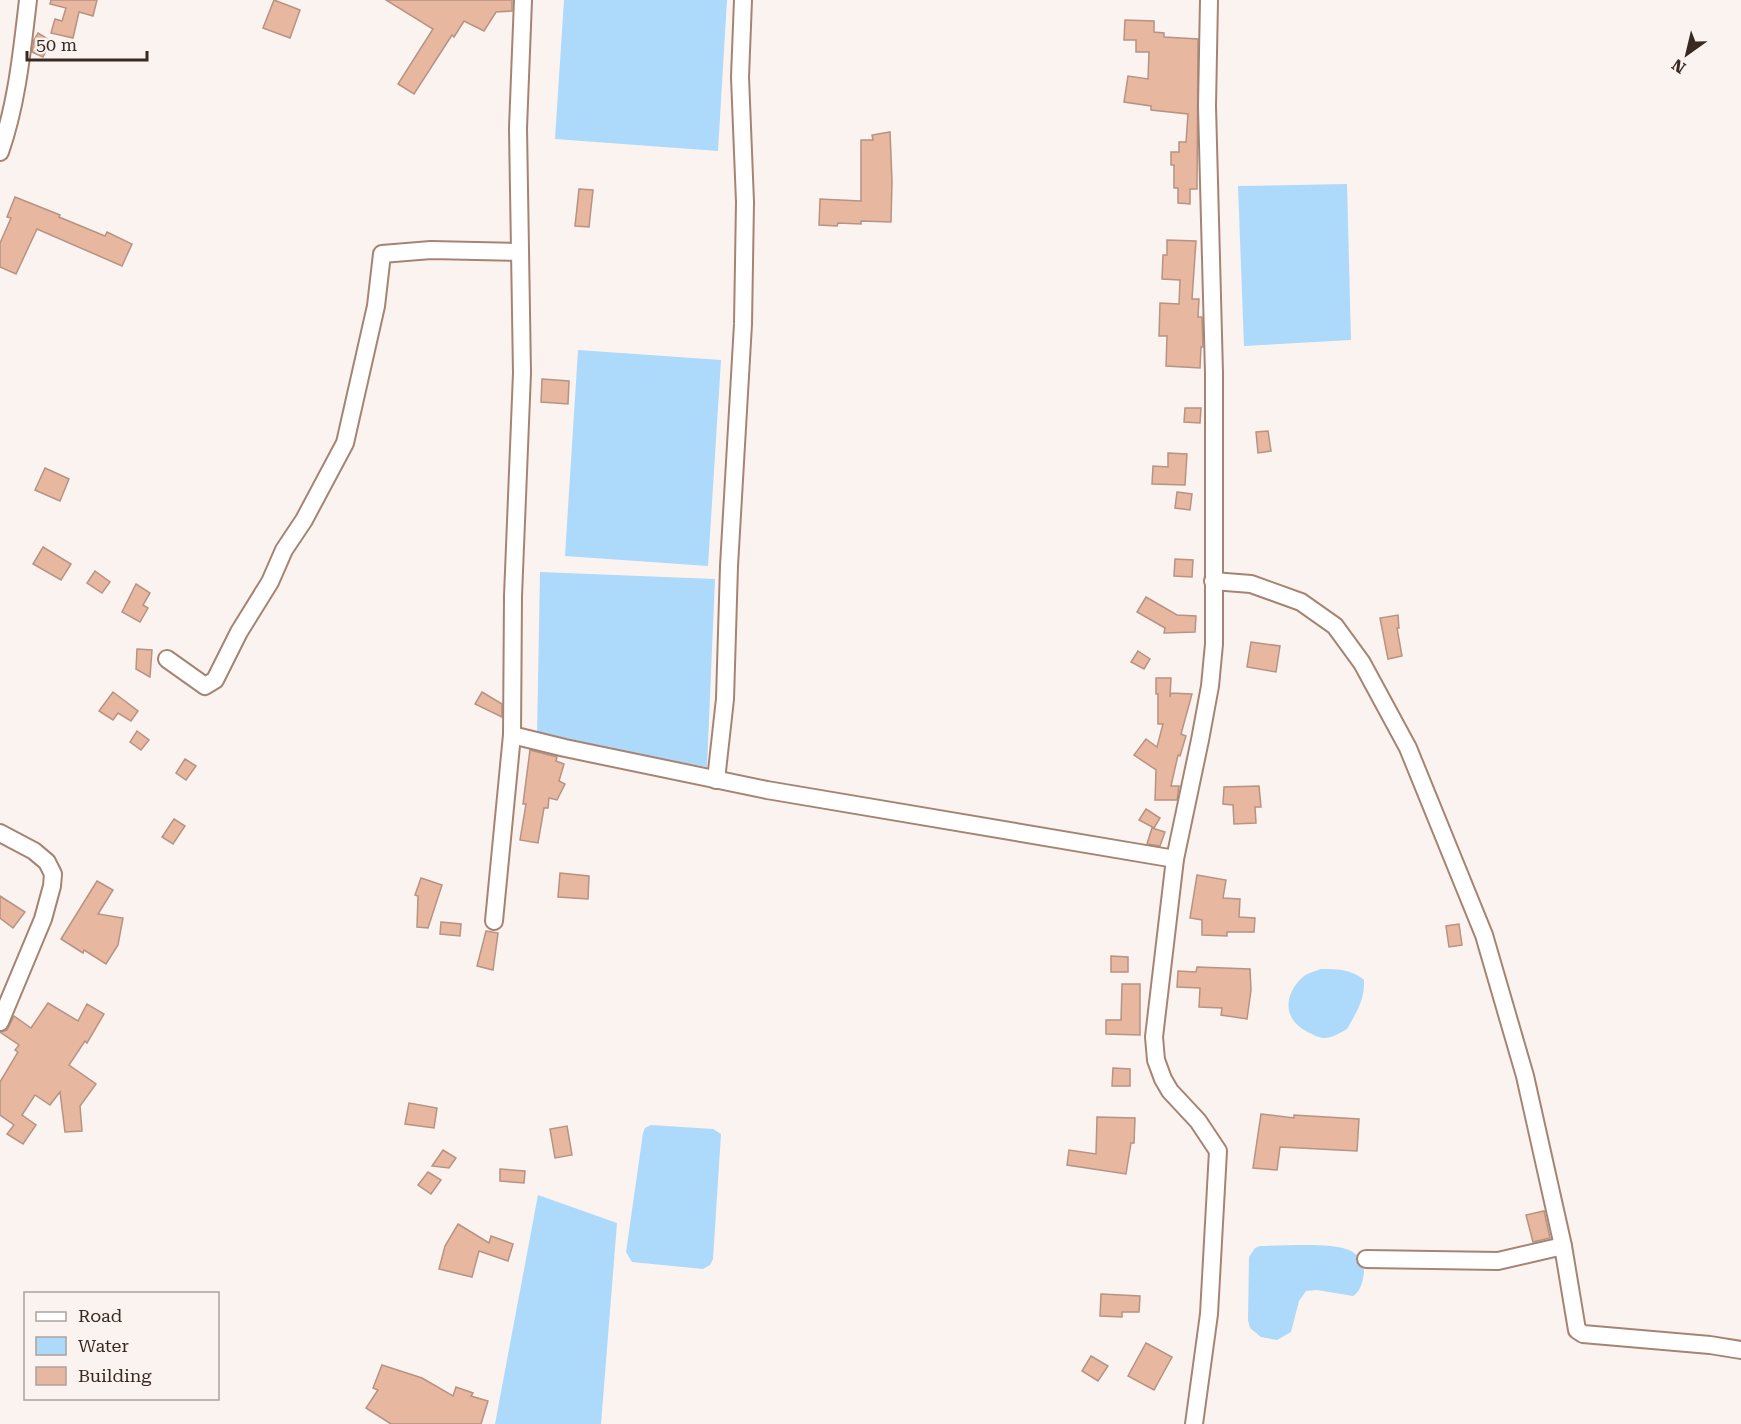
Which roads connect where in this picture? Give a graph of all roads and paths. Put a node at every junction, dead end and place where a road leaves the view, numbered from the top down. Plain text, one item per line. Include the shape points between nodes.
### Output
1 (28, 0) edge
2 (523, 0) edge
3 (743, 0) edge
4 (1209, 0) edge
5 (0, 152) edge
6 (519, 252) junction
7 (1213, 581) junction
8 (167, 659) dead end
9 (512, 735) junction
10 (716, 780) junction
11 (0, 833) edge
12 (1175, 859) junction
13 (494, 921) dead end
14 (0, 1022) edge
15 (1563, 1246) junction
16 (1366, 1259) dead end
17 (1741, 1350) edge
18 (1194, 1424) edge

1 - 5 street via 21,58
2 - 6 street
3 - 10 street via 743,324 725,699
4 - 7 street
6 - 8 street via 431,250 382,254 376,306 345,443 215,680 205,686
6 - 9 street via 522,373
7 - 12 street via 1210,686
7 - 15 street via 1251,584 1301,602 1335,626 1362,663 1408,748 1484,935 1525,1076
9 - 10 street
9 - 13 street
10 - 12 street
11 - 14 street via 34,851 47,862 53,874 43,919
12 - 18 street via 1154,1037 1156,1060 1170,1091 1198,1121 1218,1151 1209,1314
15 - 16 street via 1498,1260
15 - 17 street via 1577,1330 1583,1334

